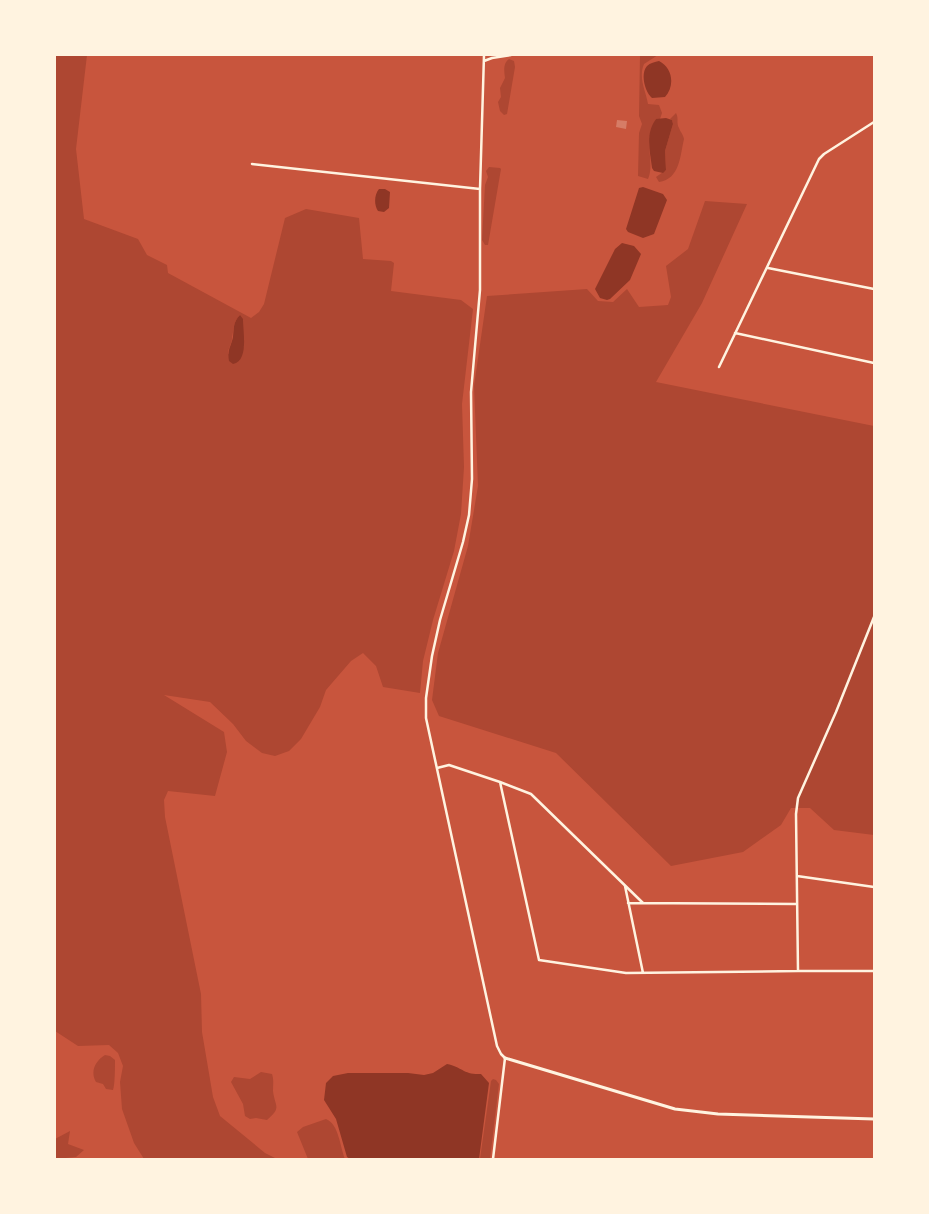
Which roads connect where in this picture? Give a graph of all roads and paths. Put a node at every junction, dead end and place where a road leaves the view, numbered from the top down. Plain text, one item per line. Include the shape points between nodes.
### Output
1 (484, 55) edge
2 (511, 55) edge
3 (484, 61) junction
4 (874, 122) edge
5 (252, 164) dead end
6 (480, 188) junction
7 (768, 268) junction
8 (874, 289) edge
9 (735, 333) junction
10 (874, 363) edge
11 (719, 367) dead end
12 (874, 617) edge
13 (437, 768) junction
14 (500, 782) junction
15 (797, 876) junction
16 (625, 885) junction
17 (874, 887) edge
18 (628, 903) junction
19 (643, 903) junction
20 (797, 904) junction
21 (874, 971) edge
22 (798, 972) junction
23 (642, 973) junction
24 (505, 1058) junction
25 (874, 1119) edge
26 (493, 1159) edge

1 - 3 street
2 - 3 street
3 - 6 street
4 - 7 street via 819,159
5 - 6 street
6 - 13 street via 480,290 471,392 469,515 440,620 426,698 428,732
7 - 8 street
7 - 9 street
9 - 10 street
9 - 11 street
12 - 15 street via 797,802
13 - 14 street via 449,765
13 - 24 street via 497,1046
14 - 16 street via 531,794
14 - 23 street via 539,960
15 - 17 street
15 - 20 street
16 - 18 street
16 - 19 street
18 - 19 street
18 - 23 street
19 - 20 street
20 - 22 street
21 - 22 street
22 - 23 street
24 - 25 street via 675,1109 718,1114
24 - 26 street

